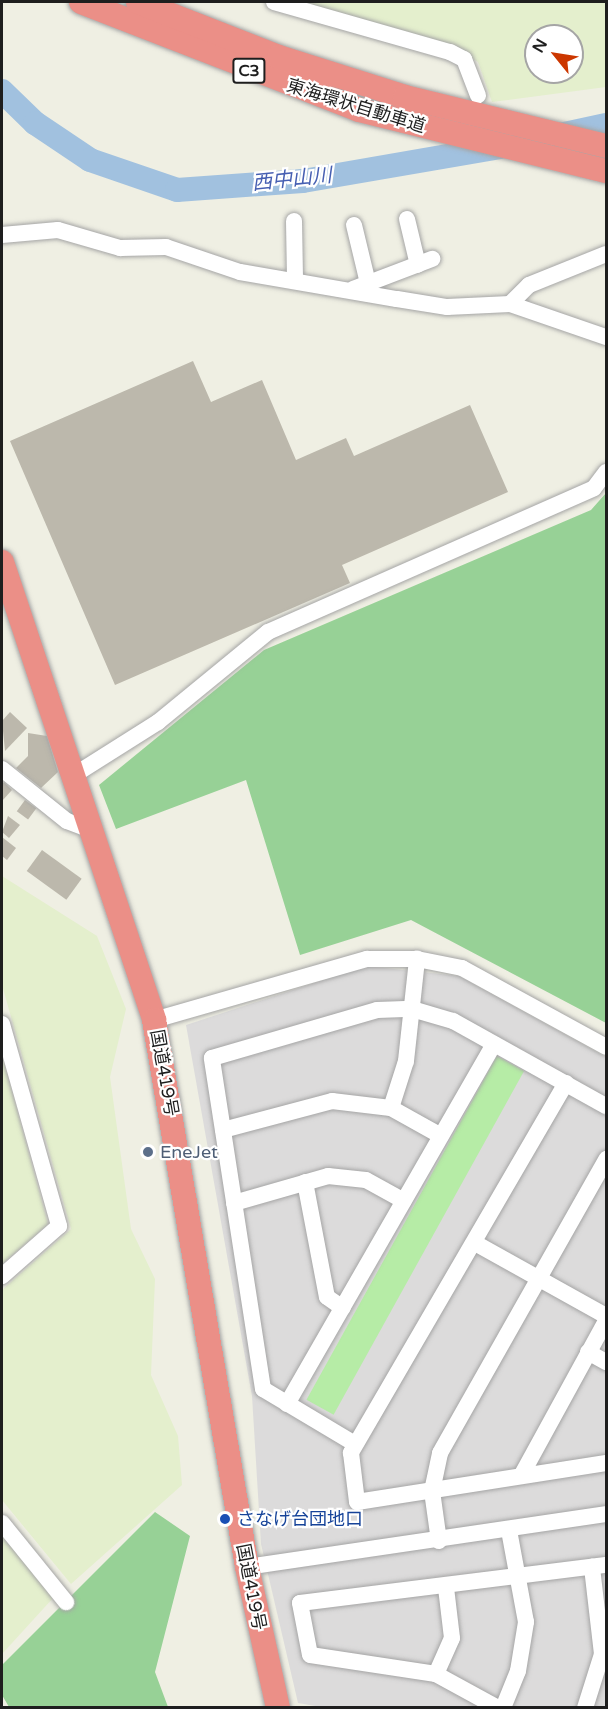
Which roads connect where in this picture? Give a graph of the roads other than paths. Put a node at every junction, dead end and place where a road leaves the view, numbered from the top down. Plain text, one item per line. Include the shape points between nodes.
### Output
1 (81, 2) edge
2 (138, 2) edge
3 (274, 2) edge
4 (471, 104) junction
5 (606, 146) edge
6 (606, 171) edge
7 (407, 219) dead end
8 (294, 221) dead end
9 (354, 225) dead end
10 (2, 235) edge
11 (606, 254) edge
12 (295, 281) junction
13 (360, 284) junction
14 (510, 304) junction
15 (606, 337) edge
16 (606, 472) edge
17 (2, 562) edge
18 (2, 769) edge
19 (71, 777) junction
20 (88, 829) junction
21 (417, 959) junction
22 (412, 1009) junction
23 (154, 1020) junction
24 (2, 1024) edge
25 (494, 1044) junction
26 (606, 1047) edge
27 (566, 1083) junction
28 (606, 1106) edge
29 (391, 1108) junction
30 (223, 1130) junction
31 (441, 1136) junction
32 (606, 1159) edge
33 (305, 1182) junction
34 (404, 1201) junction
35 (234, 1203) junction
36 (475, 1243) junction
37 (2, 1276) edge
38 (538, 1278) junction
39 (343, 1308) junction
40 (606, 1318) edge
41 (588, 1352) junction
42 (606, 1362) edge
43 (287, 1404) junction
44 (355, 1444) junction
45 (606, 1463) edge
46 (521, 1476) junction
47 (432, 1491) junction
48 (606, 1514) edge
49 (2, 1523) edge
50 (510, 1530) junction
51 (439, 1541) junction
52 (599, 1566) edge
53 (247, 1567) junction
54 (518, 1578) junction
55 (446, 1588) junction
56 (66, 1602) dead end
57 (436, 1674) junction
58 (278, 1707) edge
59 (501, 1707) edge
60 (585, 1707) edge

1 - 6 highway, 東海環状自動車道 / C3 via 303,91 422,127
2 - 4 highway, 東海環状自動車道 / C3 via 279,57
3 - 4 street via 464,59
4 - 5 highway, 東海環状自動車道 / C3
7 - 13 street via 425,262
8 - 12 street
9 - 13 street
10 - 12 street via 41,229 120,248 166,247 240,272
11 - 14 street via 529,285
12 - 13 street
13 - 14 street via 447,307
14 - 15 street
16 - 19 street via 594,488 268,632 158,722
17 - 19 highway, 国道419号
18 - 20 street via 67,821
19 - 20 highway, 国道419号
20 - 23 highway, 国道419号
21 - 22 street
21 - 23 street via 367,959
21 - 26 street via 462,968
22 - 25 street via 453,1021
22 - 29 street via 406,1061
22 - 30 street via 377,1010 212,1058
23 - 53 highway, 国道419号
24 - 37 street via 59,1226
25 - 27 street
25 - 31 street
27 - 28 street
27 - 36 street
29 - 30 street via 332,1101
29 - 31 street
30 - 35 street
31 - 34 street
32 - 38 street
33 - 34 street via 328,1176 366,1180
33 - 35 street
33 - 39 street via 327,1297
34 - 39 street
35 - 43 street via 263,1389
36 - 38 street
36 - 44 street
38 - 40 street
38 - 47 street via 440,1453
39 - 43 street
40 - 41 street
41 - 42 street
41 - 46 street
43 - 44 street
44 - 47 street via 351,1454 357,1502
45 - 46 street
46 - 47 street
47 - 51 street
48 - 50 street
49 - 56 street
50 - 51 street
50 - 54 street
51 - 53 street
52 - 54 street
52 - 60 street via 602,1654
53 - 58 highway, 国道419号
54 - 55 street
54 - 59 street via 526,1622 518,1671
55 - 57 street via 452,1638
55 - 57 street via 300,1603 310,1655
57 - 59 street

